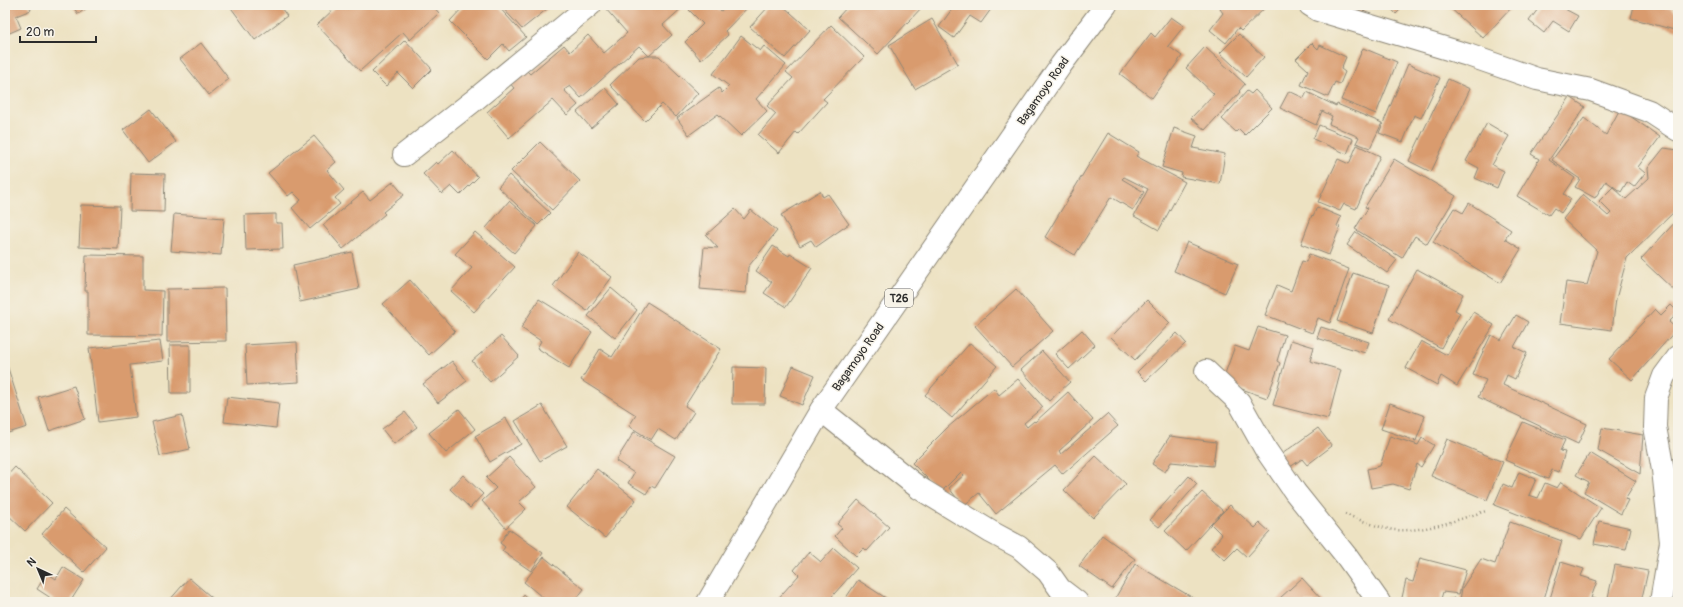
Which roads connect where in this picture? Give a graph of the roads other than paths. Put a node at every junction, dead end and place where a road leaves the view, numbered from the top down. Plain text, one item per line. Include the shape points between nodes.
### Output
1 (590, 5) edge
2 (1106, 5) edge
3 (1310, 5) edge
4 (1678, 130) edge
5 (404, 155) dead end
6 (1678, 357) edge
7 (1206, 371) dead end
8 (821, 410) junction
9 (1675, 544) edge
10 (708, 602) edge
11 (1077, 602) edge
12 (1379, 602) edge
13 (1661, 602) edge

1 - 5 main road
2 - 8 main road, Bagamoyo Road / T26
3 - 4 main road via 1318,10 1468,55 1537,79 1591,90 1649,111
6 - 9 main road via 1664,376 1656,398 1655,427
7 - 12 main road via 1239,402 1266,450 1295,492
8 - 10 main road, Bagamoyo Road / T26
8 - 11 main road via 918,488 1019,546 1048,572 1060,589
9 - 13 main road

